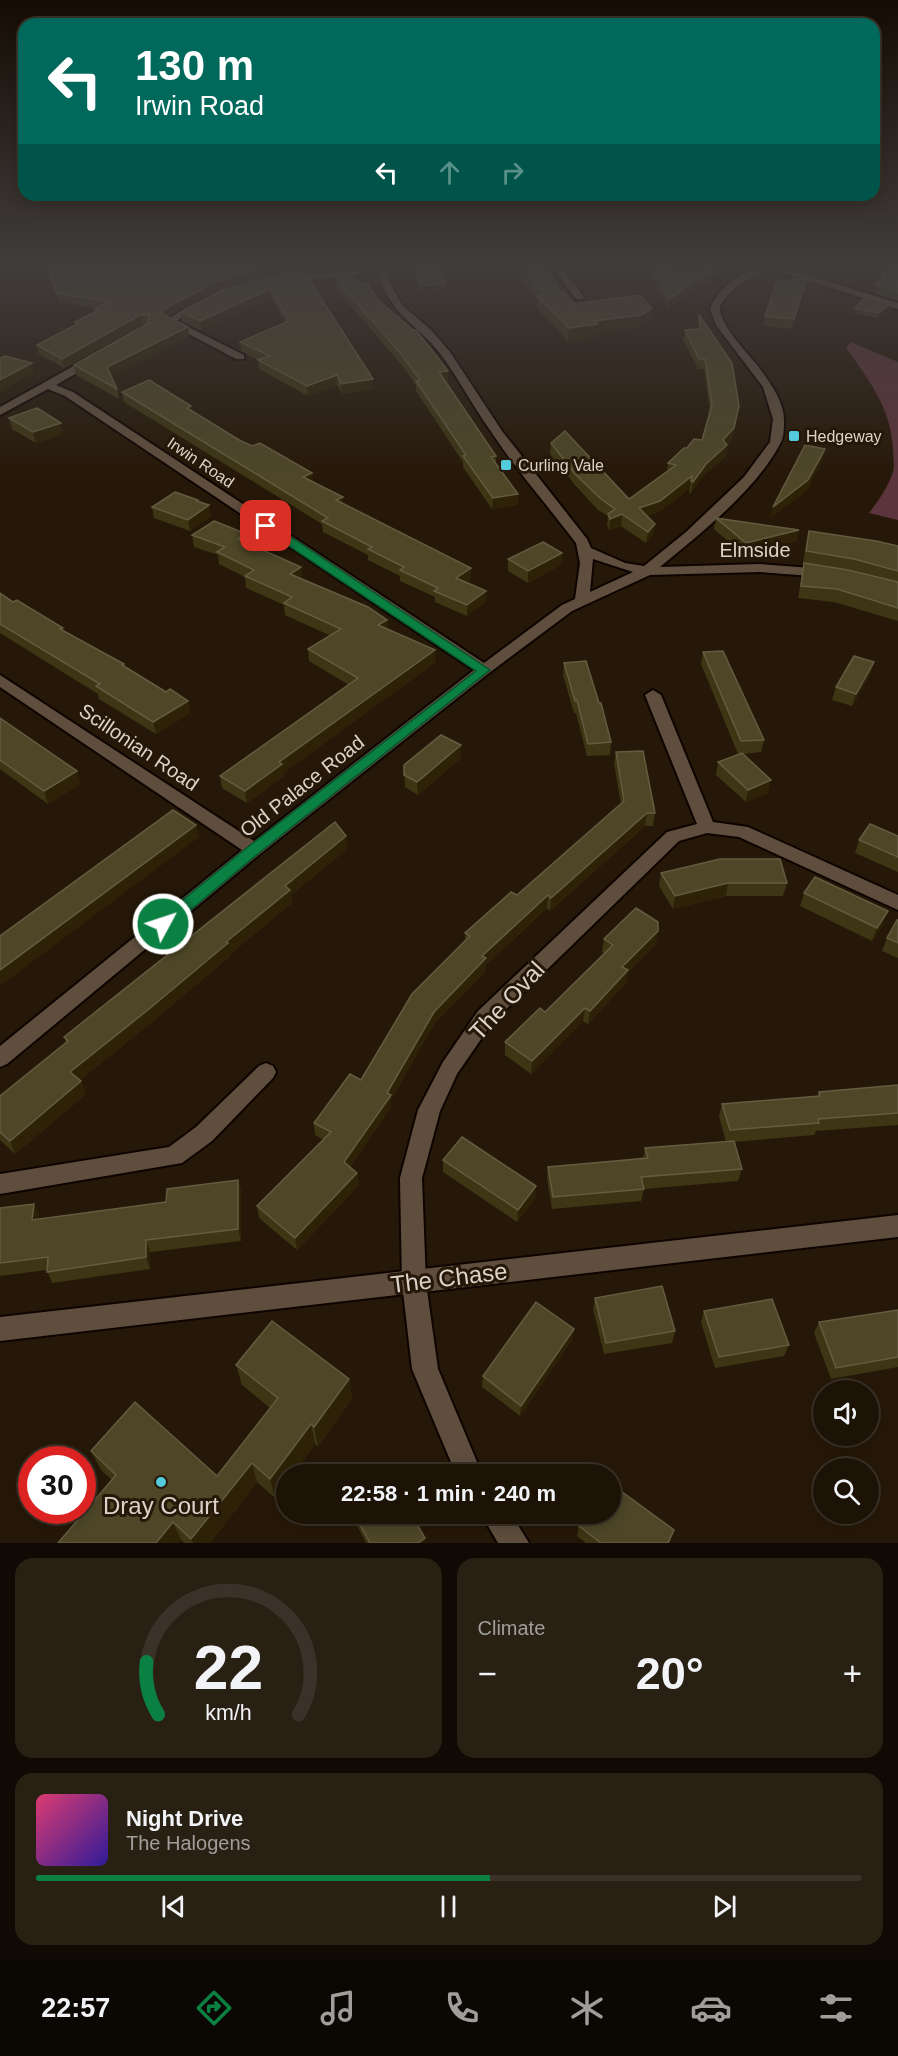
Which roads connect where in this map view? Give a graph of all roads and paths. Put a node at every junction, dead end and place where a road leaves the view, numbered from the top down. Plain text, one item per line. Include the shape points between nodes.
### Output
1 (198, 336) edge
2 (430, 336) edge
3 (729, 336) edge
4 (237, 345) dead end
5 (226, 350) junction
6 (107, 351) edge
7 (240, 357) dead end
8 (48, 385) junction
9 (0, 412) edge
10 (586, 551) junction
11 (645, 572) junction
12 (838, 574) edge
13 (582, 599) junction
14 (484, 670) junction
15 (0, 680) edge
16 (653, 695) dead end
17 (707, 827) junction
18 (254, 850) junction
19 (898, 903) edge
20 (0, 1058) edge
21 (266, 1072) dead end
22 (0, 1184) edge
23 (898, 1226) edge
24 (414, 1283) junction
25 (0, 1329) edge
26 (465, 1464) edge
27 (502, 1524) edge
28 (515, 1543) edge

1 - 5 street
2 - 10 street
3 - 11 street via 768,387 779,419 776,442 748,480 691,535
4 - 5 street
5 - 7 street
6 - 8 street
8 - 9 street
8 - 14 street, Irwin Road via 69,394
10 - 11 street
10 - 13 street
11 - 12 street, Elmside via 793,568
11 - 13 street, Old Palace Road
13 - 14 street, Old Palace Road
14 - 18 street, Old Palace Road
15 - 18 street, Scillonian Road
16 - 17 street
17 - 19 street, The Oval via 742,831
17 - 24 street, The Oval via 673,836 485,1017 450,1068 429,1110 411,1179
18 - 20 street, Old Palace Road
21 - 22 street via 204,1134 174,1156
23 - 24 street, The Chase
24 - 25 street, The Chase
24 - 26 street, The Oval via 425,1369
27 - 28 street

